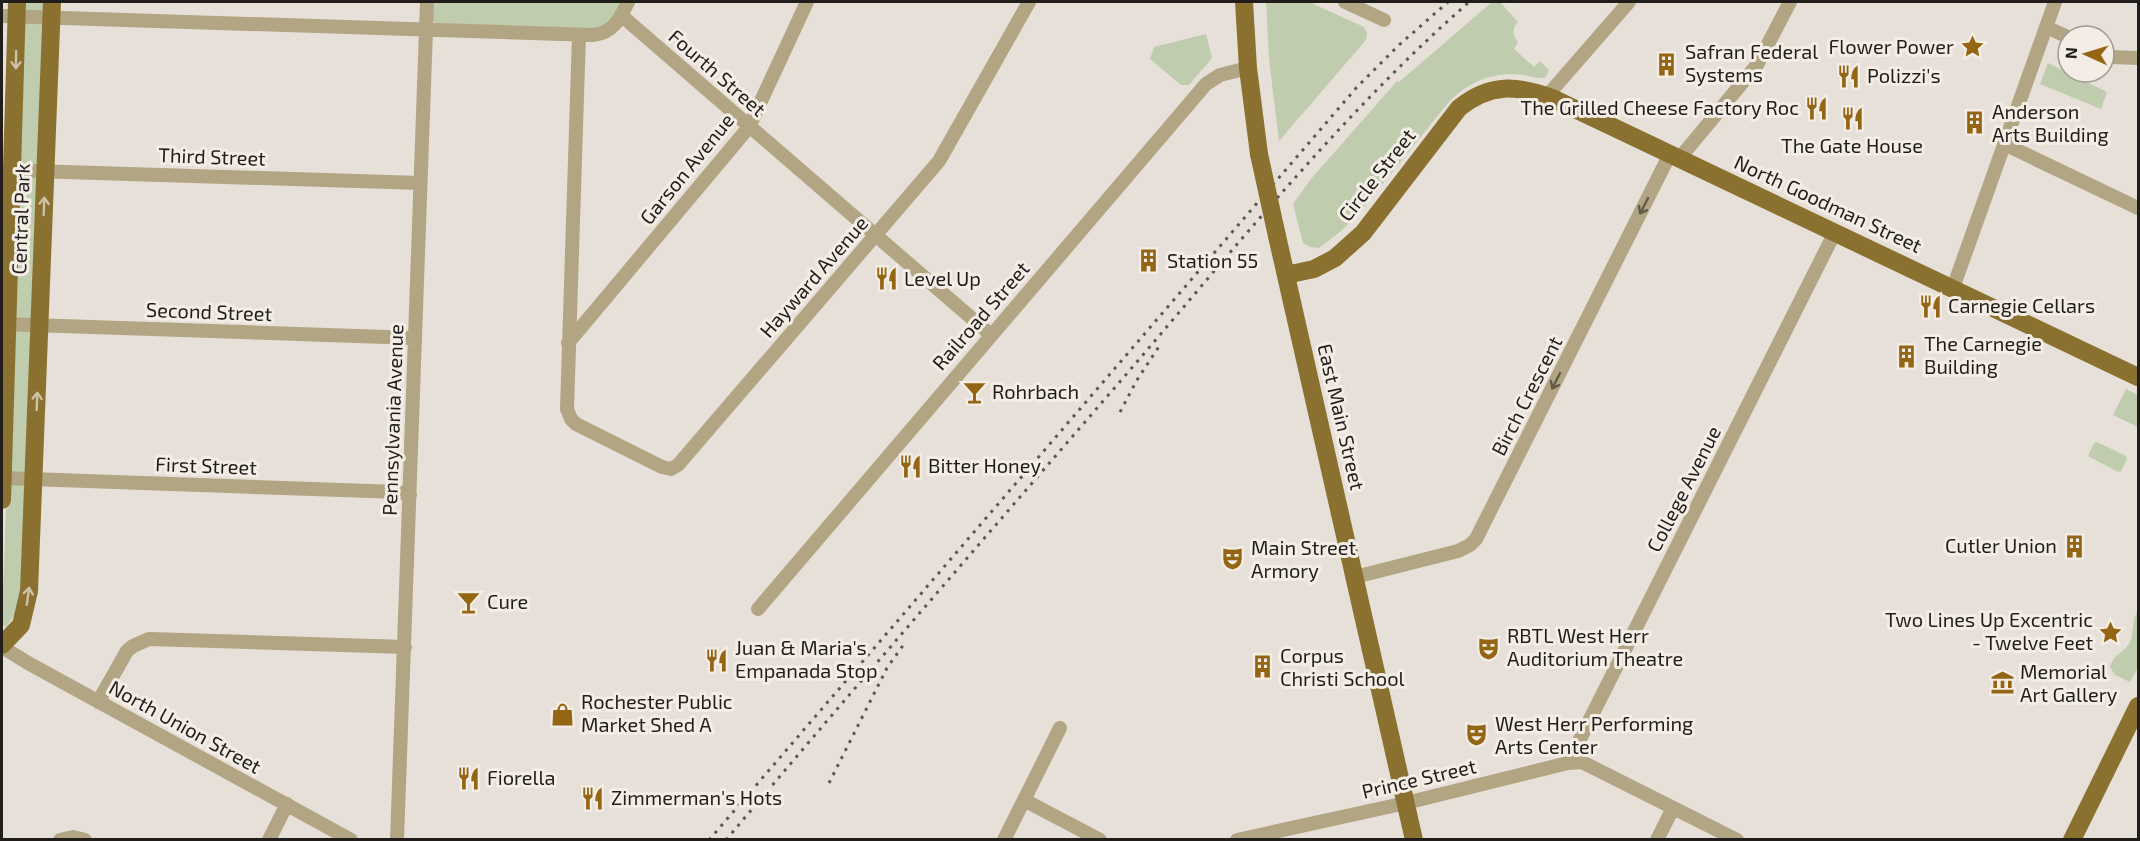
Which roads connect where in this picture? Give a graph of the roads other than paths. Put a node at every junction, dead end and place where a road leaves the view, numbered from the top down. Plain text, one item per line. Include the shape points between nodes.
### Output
1 (427, 2) edge
2 (628, 2) edge
3 (807, 2) edge
4 (1029, 2) edge
5 (1244, 2) edge
6 (1345, 2) edge
7 (1629, 2) edge
8 (1790, 2) edge
9 (2055, 2) edge
10 (51, 10) edge
11 (12, 11) edge
12 (622, 16) junction
13 (1384, 20) dead end
14 (2046, 27) junction
15 (426, 30) junction
16 (2056, 32) edge
17 (579, 35) junction
18 (2116, 57) edge
19 (2139, 58) edge
20 (1248, 68) junction
21 (1493, 90) joint
22 (1547, 96) junction
23 (749, 127) junction
24 (2004, 144) junction
25 (1675, 156) junction
26 (7, 170) edge
27 (45, 171) junction
28 (420, 183) junction
29 (2139, 208) edge
30 (1835, 232) junction
31 (876, 235) junction
32 (1286, 275) junction
33 (1953, 288) junction
34 (5, 324) edge
35 (39, 325) junction
36 (990, 334) junction
37 (416, 338) junction
38 (568, 343) junction
39 (2139, 377) edge
40 (2, 478) edge
41 (33, 479) junction
42 (410, 495) junction
43 (2, 500) edge
44 (1354, 577) junction
45 (758, 609) dead end
46 (2, 646) edge
47 (405, 647) junction
48 (99, 702) junction
49 (2139, 706) edge
50 (1060, 728) dead end
51 (1568, 764) junction
52 (1024, 801) junction
53 (1406, 802) junction
54 (287, 804) junction
55 (1673, 808) junction
56 (60, 840) edge
57 (85, 840) edge
58 (269, 840) edge
59 (351, 840) edge
60 (397, 840) edge
61 (1004, 840) edge
62 (1100, 840) edge
63 (1237, 840) edge
64 (1414, 840) edge
65 (1657, 840) edge
66 (1737, 840) edge
67 (2072, 840) edge

1 - 15 street, Pennsylvania Avenue
2 - 12 street
3 - 23 street, Garson Avenue
4 - 31 street, Hayward Avenue via 944,155
5 - 20 main road, East Main Street
6 - 13 street
7 - 22 street
8 - 25 street, Birch Crescent via 1757,65
9 - 14 street
10 - 11 street
10 - 15 street
10 - 27 main road, Central Park
11 -> 26 main road, Central Park
12 - 17 street via 602,34
12 - 23 street, Fourth Street
14 - 16 street
14 - 24 street
15 - 17 street
15 - 28 street, Pennsylvania Avenue
17 - 38 street
18 - 19 street
20 - 32 main road, East Main Street, bridge via 1259,154
20 - 36 street, Railroad Street via 1220,75 1206,84
21 - 22 main road, North Goodman Street via 1515,88
21 - 32 main road, Circle Street via 1471,98 1460,108 1363,233 1335,258 1314,269
22 - 25 main road, North Goodman Street
23 - 31 street, Fourth Street
23 - 38 street, Garson Avenue
24 - 29 street
24 - 33 street
25 - 30 main road, North Goodman Street
25 -> 44 street, Birch Crescent via 1476,539 1465,548
26 - 27 street, Third Street
26 - 34 main road, Central Park
27 - 28 street, Third Street
35 -> 27 main road, Central Park
28 - 37 street, Pennsylvania Avenue
30 - 33 main road, North Goodman Street
30 - 51 street, College Avenue
31 - 36 street, Fourth Street
31 - 38 street, Hayward Avenue via 675,468 662,467 576,424 566,402
32 - 44 main road, East Main Street
33 - 39 main road, North Goodman Street
34 - 35 street, Second Street
34 - 40 main road, Central Park
35 - 37 street, Second Street
41 -> 35 main road, Central Park
36 - 45 street, Railroad Street
37 - 42 street, Pennsylvania Avenue
40 - 41 street, First Street
40 - 43 main road, Central Park
41 - 42 street, First Street
46 -> 41 main road, Central Park via 25,615
42 - 47 street, Pennsylvania Avenue
44 - 53 main road, East Main Street
46 - 48 street, North Union Street
47 - 48 street via 149,639 127,651
47 - 60 street, Pennsylvania Avenue
48 - 54 street, North Union Street
49 - 67 main road
50 - 52 street
51 - 53 street, Prince Street
51 - 55 street, Prince Street via 1582,762
52 - 61 street
52 - 62 street
53 - 63 street, Prince Street
53 - 64 main road, East Main Street
54 - 58 street
54 - 59 street, North Union Street
55 - 65 street
55 - 66 street, Prince Street
56 - 57 street

